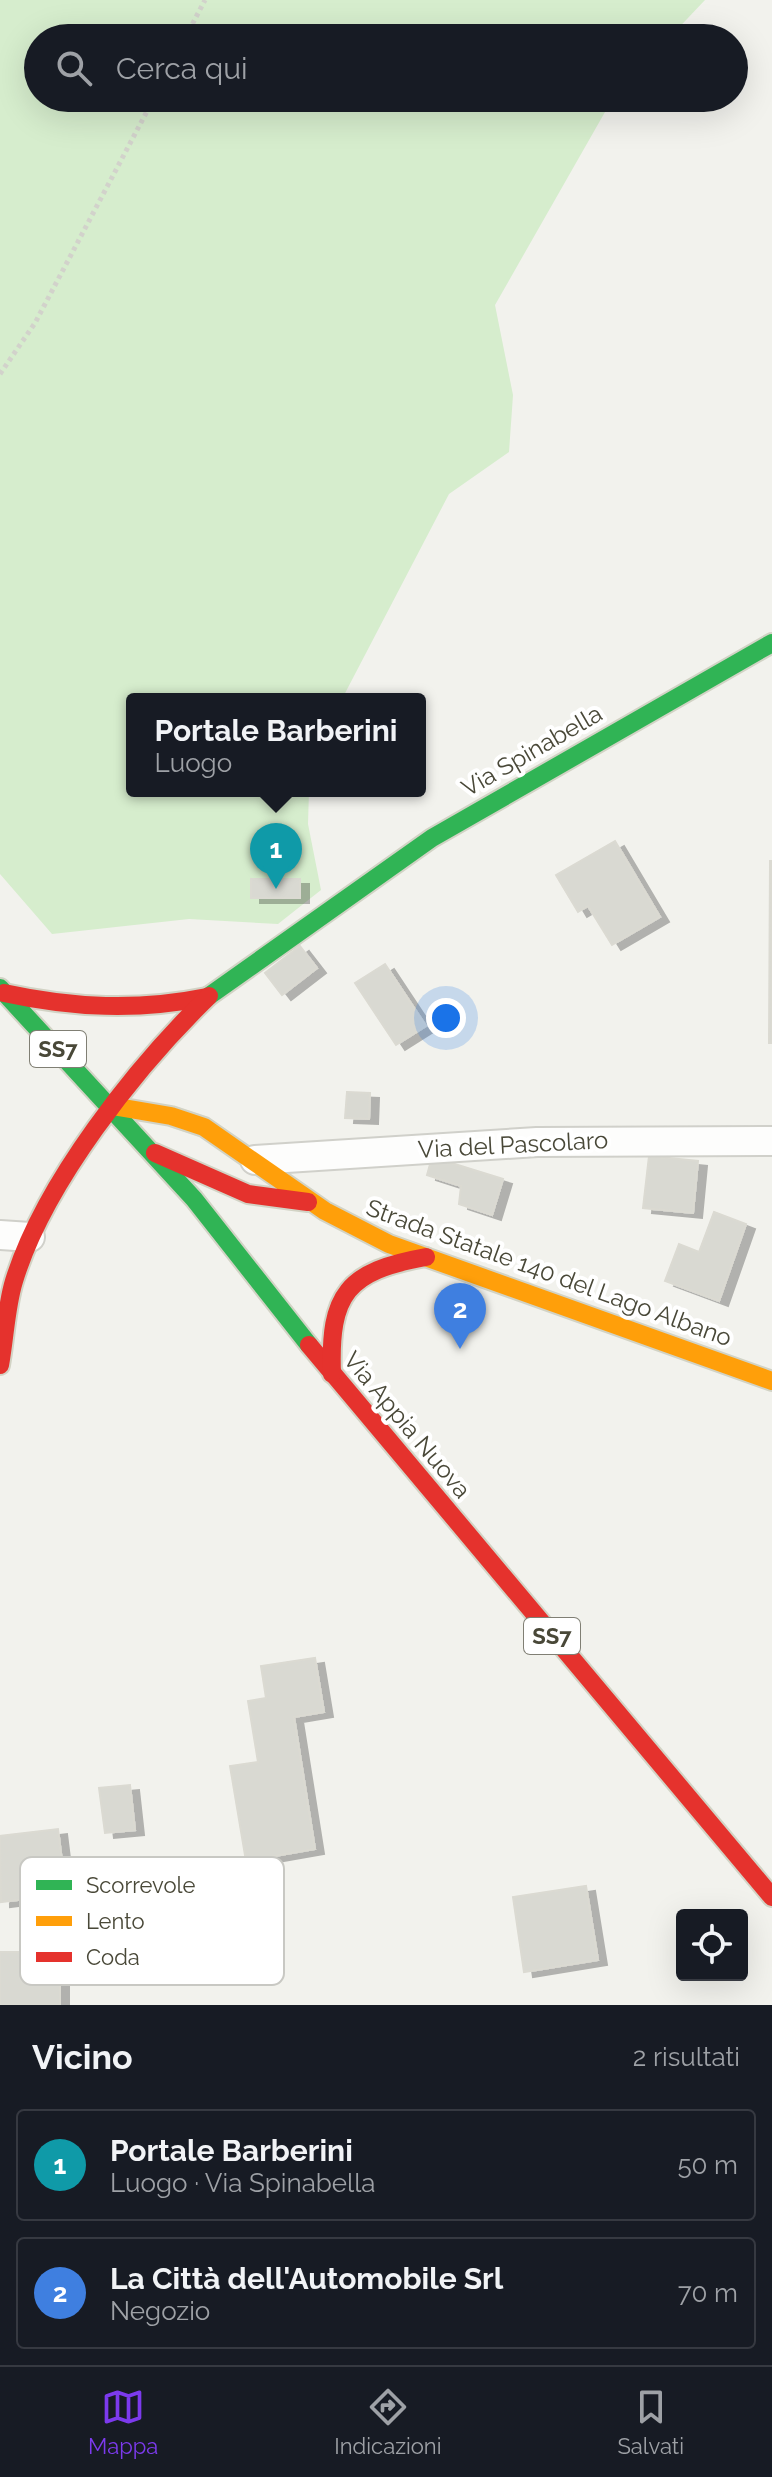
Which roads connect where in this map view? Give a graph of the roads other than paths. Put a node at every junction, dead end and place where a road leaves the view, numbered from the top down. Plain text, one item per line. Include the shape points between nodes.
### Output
1 (772, 643) edge
2 (2, 991) edge
3 (207, 997) junction
4 (112, 1106) junction
5 (772, 1141) edge
6 (153, 1152) junction
7 (255, 1160) junction
8 (313, 1203) junction
9 (0, 1235) edge
10 (30, 1237) junction
11 (426, 1257) junction
12 (0, 1365) edge
13 (332, 1374) junction
14 (772, 1381) edge
15 (772, 1897) edge

1 - 3 main road, Via Spinabella via 432,838
2 - 3 main road, Via Spinabella via 55,1004 112,1009
2 - 4 main road, Via Appia Nuova / SS7
3 - 4 main road, Via Spinabella
4 - 6 main road, Via Appia Nuova / SS7
4 - 7 main road, Strada Statale 140 del Lago Albano via 186,1120
4 - 10 main road, Via Spinabella
5 - 7 street, Via del Pascolaro via 537,1142
6 - 8 main road via 248,1194
6 - 13 main road, Via Appia Nuova / SS7
7 - 8 main road, Strada Statale 140 del Lago Albano
8 - 11 main road, Strada Statale 140 del Lago Albano via 361,1231
9 - 10 street
10 - 12 main road, Via Spinabella via 14,1282
11 - 13 main road via 382,1265 348,1285 336,1302 331,1324
11 - 14 main road, Strada Statale 140 del Lago Albano
13 - 15 main road, Via Appia Nuova / SS7

